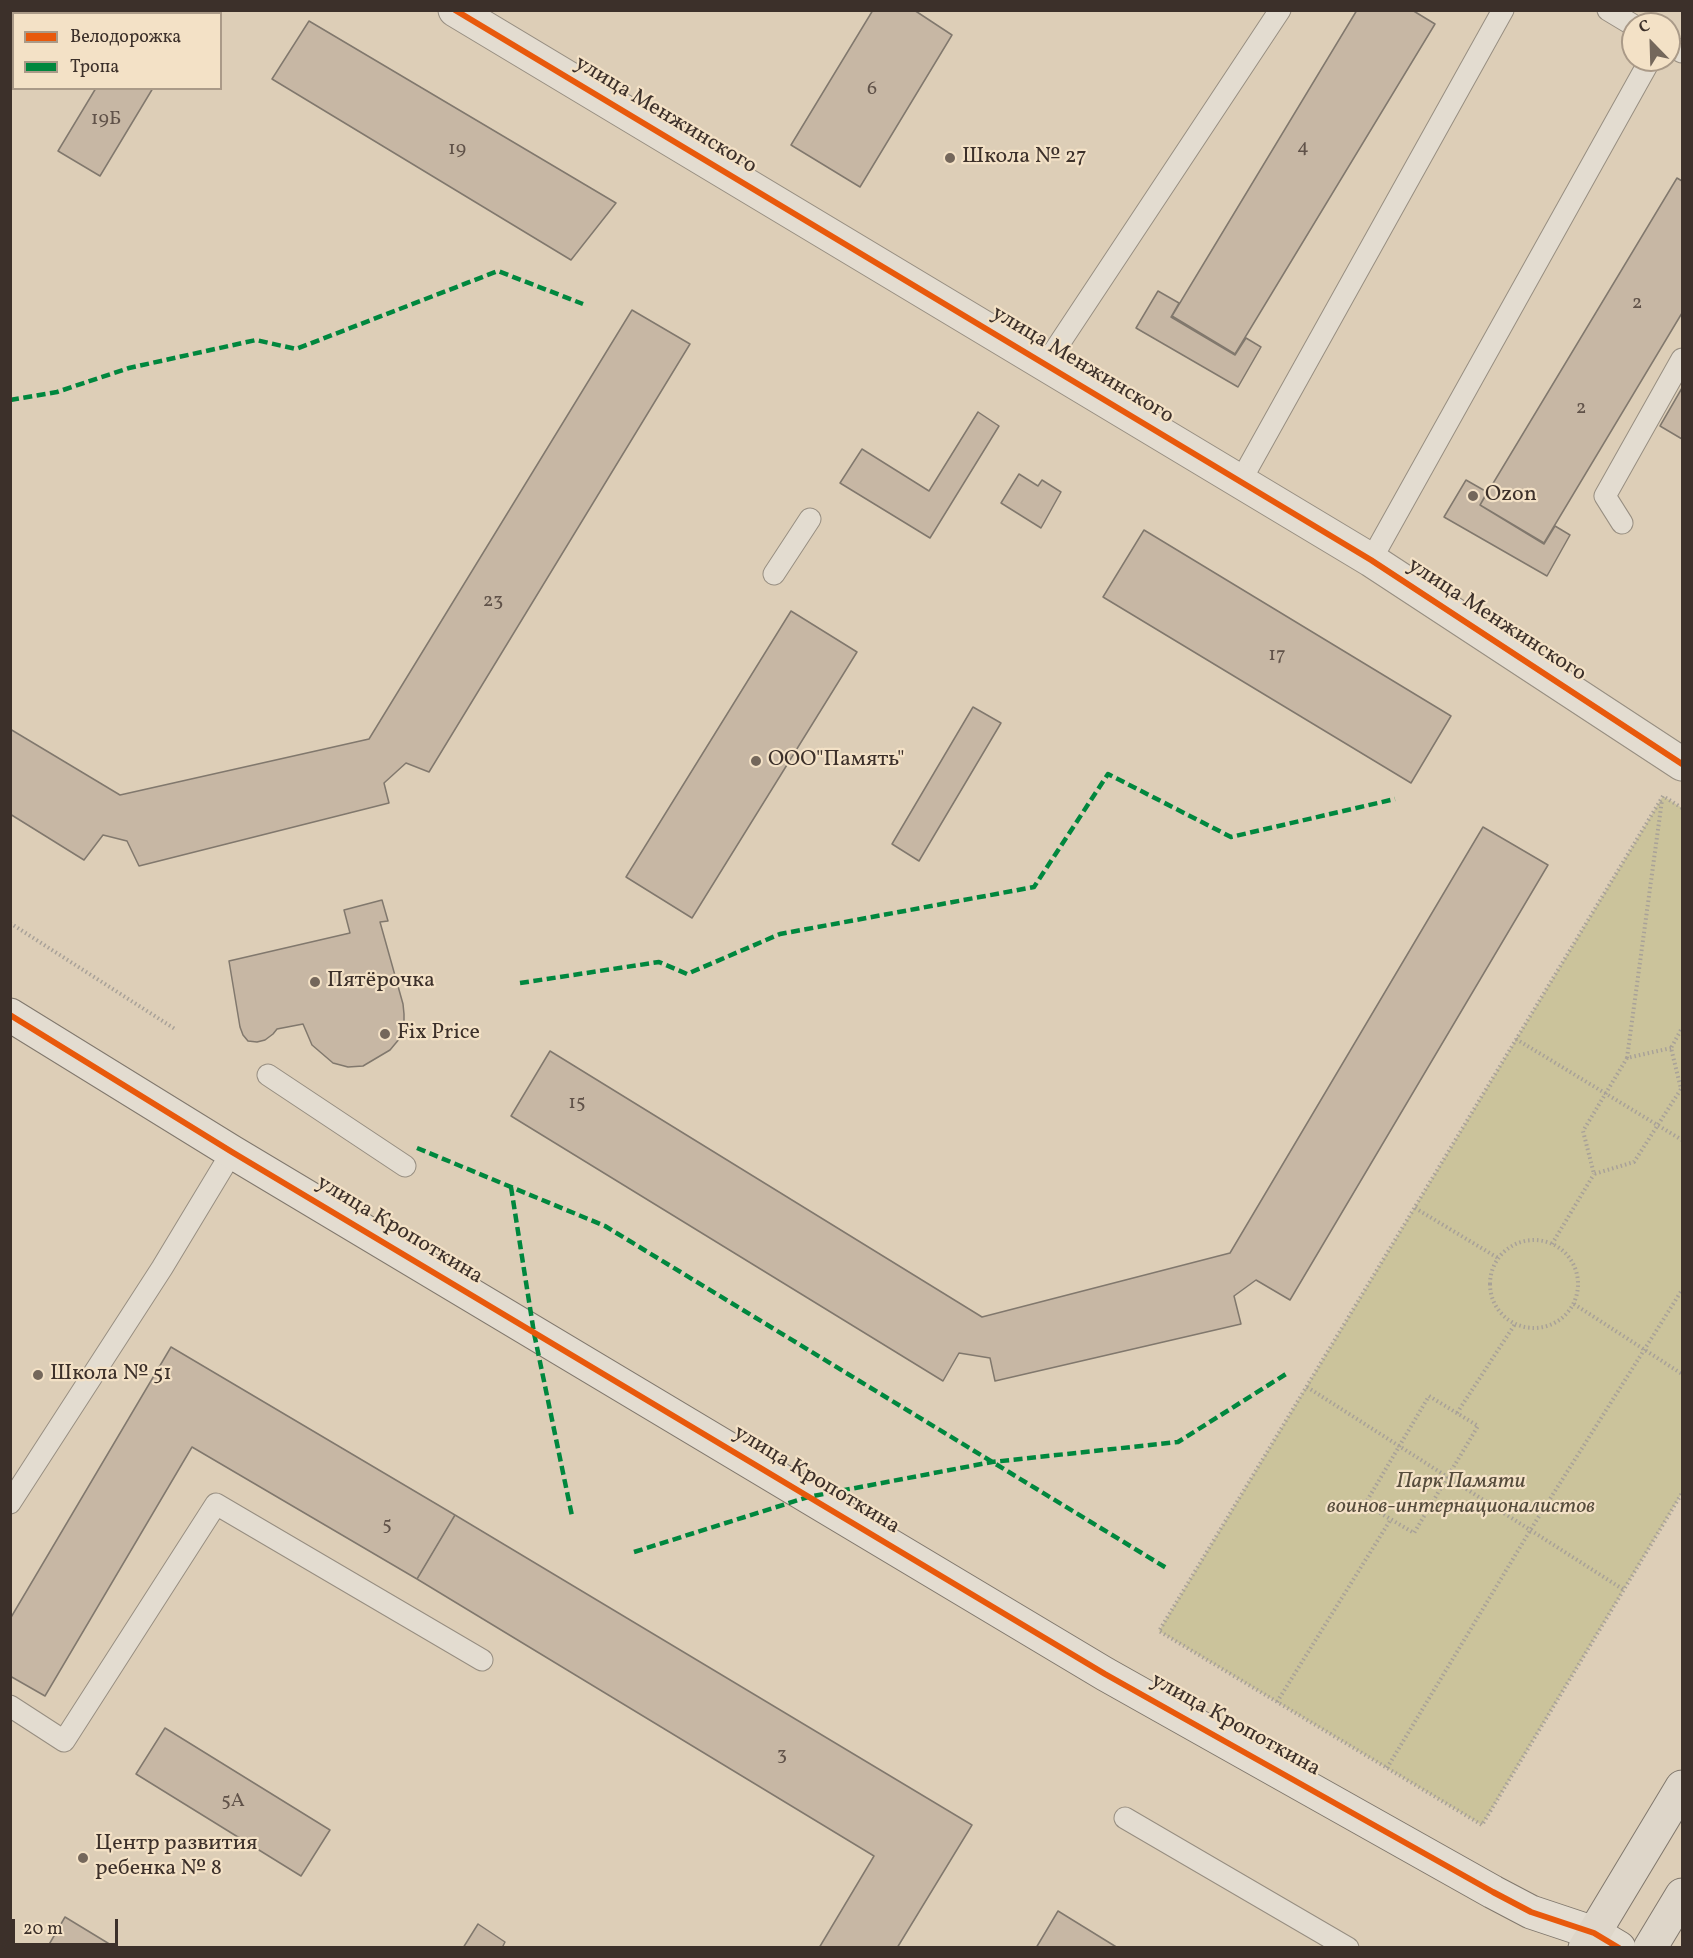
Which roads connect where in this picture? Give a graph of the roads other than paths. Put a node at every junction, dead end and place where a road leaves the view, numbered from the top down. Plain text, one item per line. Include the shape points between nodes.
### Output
1 (455, 10) edge
2 (1280, 10) edge
3 (1503, 10) edge
4 (1608, 10) edge
5 (1621, 18) edge
6 (1643, 72) edge
7 (1683, 359) edge
8 (1045, 365) junction
9 (1240, 482) junction
10 (810, 519) dead end
11 (1622, 523) dead end
12 (1371, 560) junction
13 (774, 574) dead end
14 (1683, 764) edge
15 (10, 1016) edge
16 (268, 1075) dead end
17 (232, 1152) junction
18 (405, 1166) dead end
19 (10, 1503) edge
20 (482, 1660) dead end
21 (10, 1706) edge
22 (1683, 1787) edge
23 (1125, 1818) dead end
24 (1683, 1894) edge
25 (1599, 1943) edge
26 (1348, 1947) edge
27 (1650, 1947) edge

1 - 8 street, улица Менжинского
2 - 8 lane
3 - 9 lane
4 - 5 lane
6 - 12 lane
7 - 11 lane via 1605,496
8 - 9 street, улица Менжинского
9 - 12 street, улица Менжинского
10 - 13 lane
12 - 14 street, улица Менжинского
15 - 17 street, улица Кропоткина
16 - 18 lane
17 - 19 lane
17 - 25 street, улица Кропоткина via 1105,1674 1493,1892
20 - 21 lane via 216,1503 64,1741
22 - 25 main road
23 - 26 lane
24 - 27 main road

